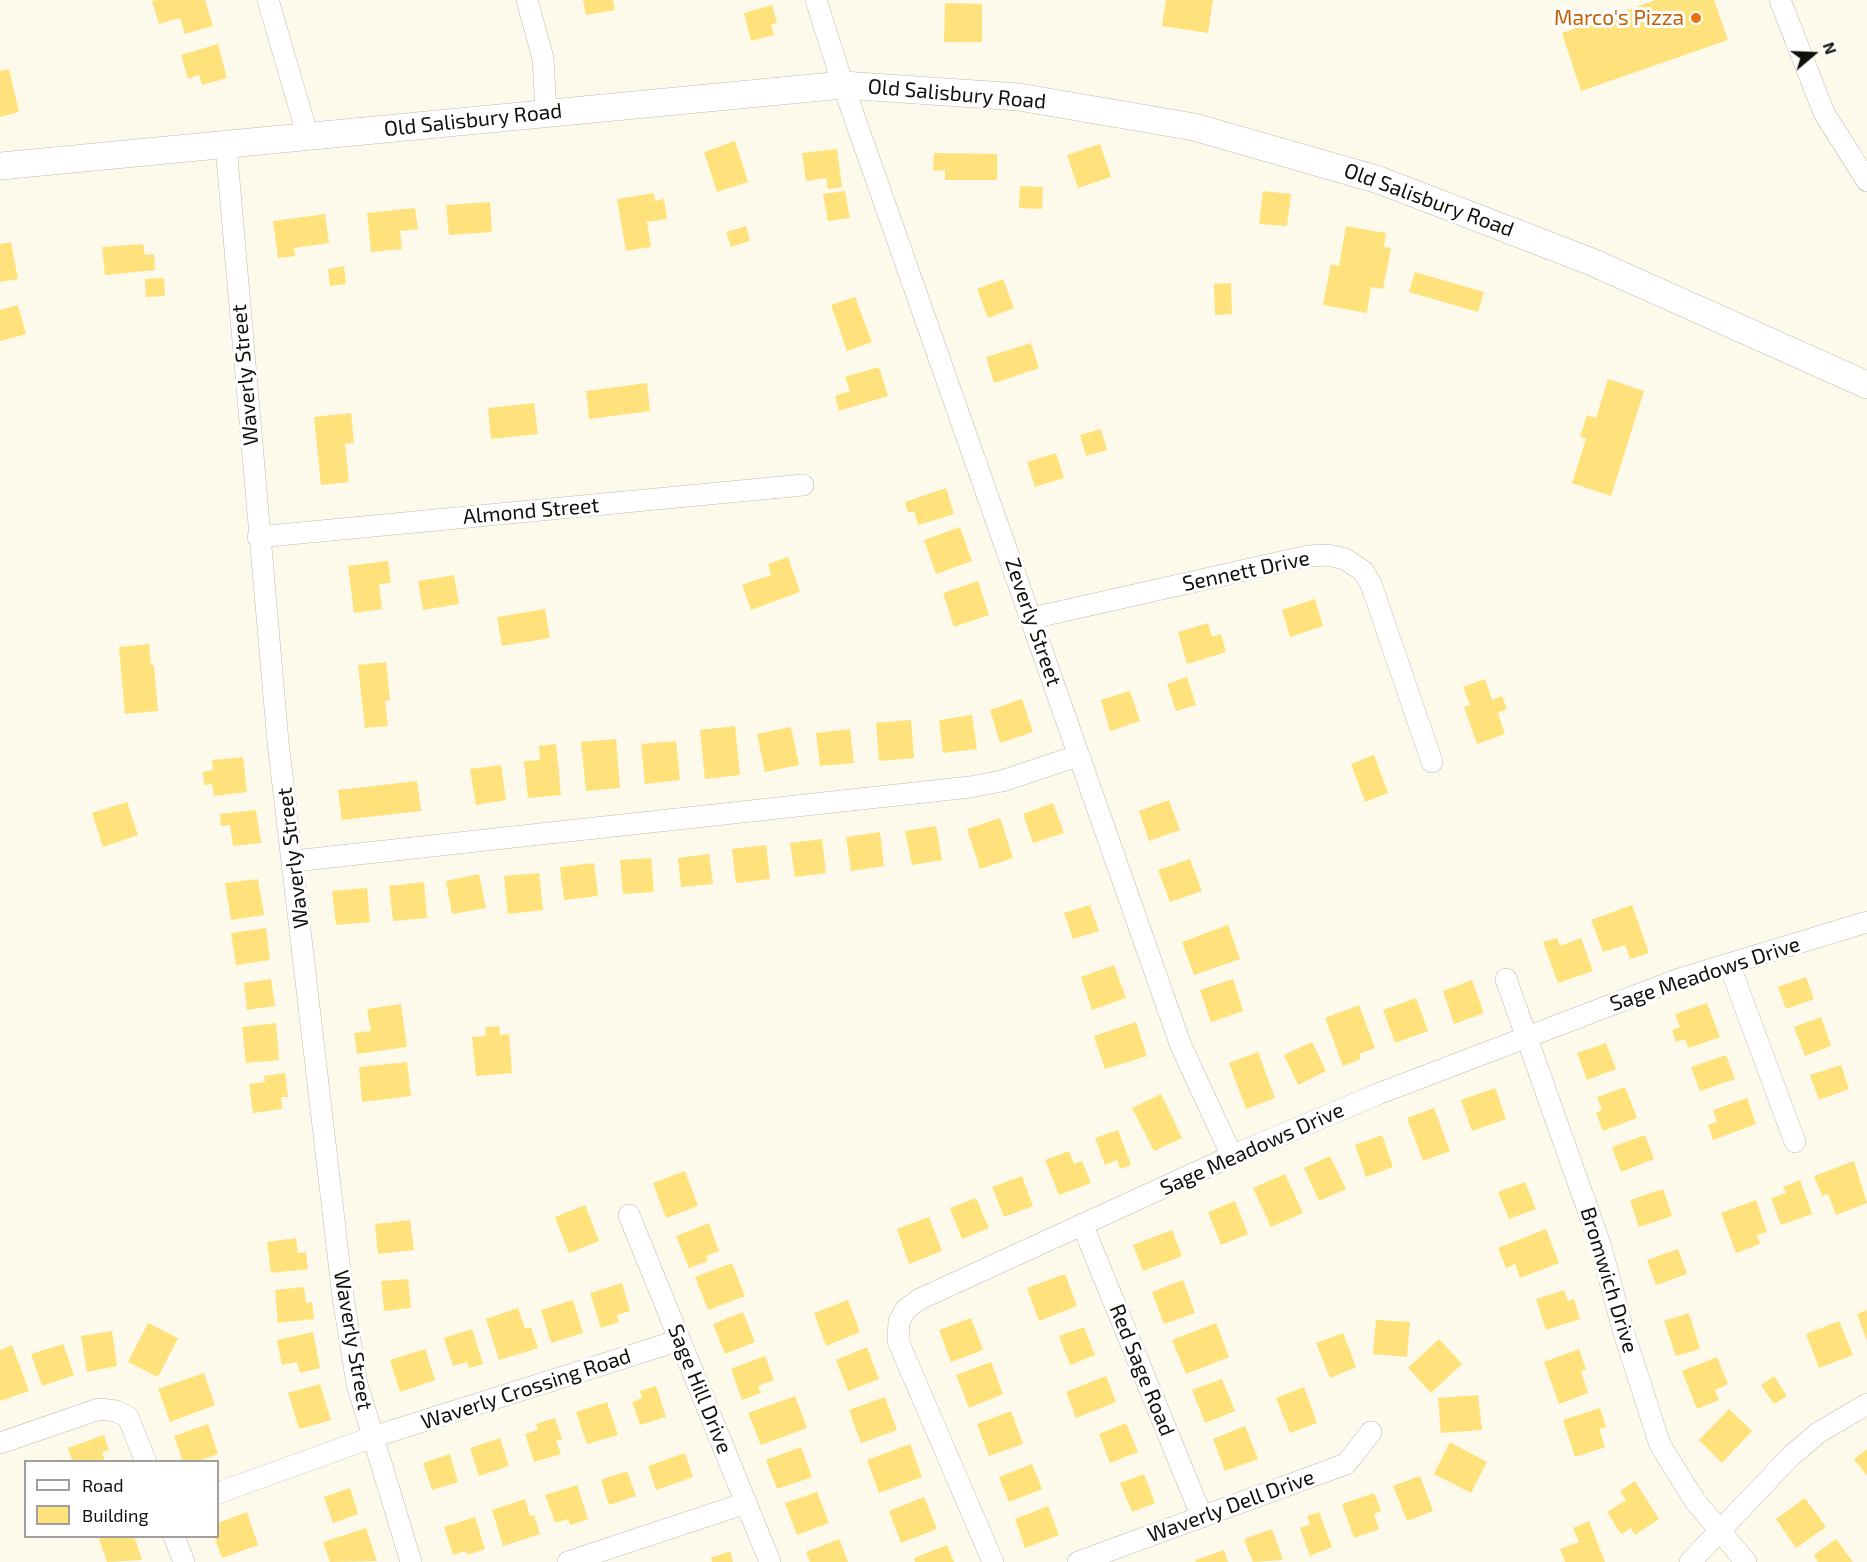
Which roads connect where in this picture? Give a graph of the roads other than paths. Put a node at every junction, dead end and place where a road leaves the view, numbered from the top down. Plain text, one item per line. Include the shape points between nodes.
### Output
1 (268, 0) edge
2 (527, 0) edge
3 (816, 0) edge
4 (1780, 0) edge
5 (843, 85) junction
6 (546, 112) junction
7 (308, 137) junction
8 (226, 146) junction
9 (0, 166) edge
10 (1867, 181) edge
11 (1867, 385) edge
12 (803, 485) dead end
13 (258, 537) junction
14 (1032, 618) junction
15 (1077, 756) junction
16 (1432, 762) dead end
17 (294, 861) junction
18 (1867, 922) edge
19 (1729, 964) junction
20 (1506, 979) dead end
21 (1525, 1038) junction
22 (1795, 1142) dead end
23 (1232, 1156) junction
24 (629, 1215) dead end
25 (1082, 1224) junction
26 (680, 1340) junction
27 (1867, 1404) edge
28 (1371, 1432) dead end
29 (373, 1437) junction
30 (0, 1443) edge
31 (146, 1460) edge
32 (219, 1493) edge
33 (746, 1503) junction
34 (1202, 1517) junction
35 (1720, 1532) junction
36 (175, 1538) edge
37 (184, 1562) edge
38 (411, 1562) edge
39 (568, 1562) edge
40 (770, 1562) edge
41 (993, 1562) edge
42 (1078, 1562) edge
43 (1690, 1562) edge
44 (1746, 1562) edge

1 - 7 street
2 - 6 street via 543,58
3 - 5 street, Zeverly Street
4 - 10 street via 1824,113
5 - 6 main road, Old Salisbury Road
5 - 11 main road, Old Salisbury Road via 1048,101 1194,127 1264,145 1378,180 1505,227
5 - 14 street, Zeverly Street
6 - 7 main road, Old Salisbury Road
7 - 8 main road, Old Salisbury Road
8 - 9 main road, Old Salisbury Road
8 - 13 street, Waverly Street
12 - 13 street, Almond Street
13 - 17 street, Waverly Street
14 - 15 street, Zeverly Street
14 - 16 street, Sennett Drive via 1308,556 1345,559 1363,571 1371,584
15 - 17 street via 1002,781 970,787
15 - 23 street, Zeverly Street via 1181,1046
17 - 29 street, Waverly Street via 343,1297 357,1384
18 - 19 street, Sage Meadows Drive
19 - 21 street, Sage Meadows Drive
19 - 22 street
20 - 21 street, Bromwich Drive
21 - 23 street, Sage Meadows Drive
21 - 35 street, Bromwich Drive via 1601,1247 1660,1445
23 - 25 street, Sage Meadows Drive
24 - 26 street, Sage Hill Drive
25 - 34 street, Red Sage Road
25 - 41 street, Sage Meadows Drive via 920,1299 906,1309 899,1321 898,1341
26 - 29 street, Waverly Crossing Road
26 - 33 street, Sage Hill Drive
27 - 35 street via 1818,1433 1792,1455
28 - 34 street, Waverly Dell Drive via 1346,1464
29 - 32 street, Waverly Crossing Road
29 - 38 street, Waverly Street
30 - 31 street via 99,1409 128,1417
33 - 39 street
33 - 40 street, Sage Hill Drive
34 - 42 street, Waverly Dell Drive
35 - 43 street
35 - 44 street, Bromwich Drive
36 - 37 street

